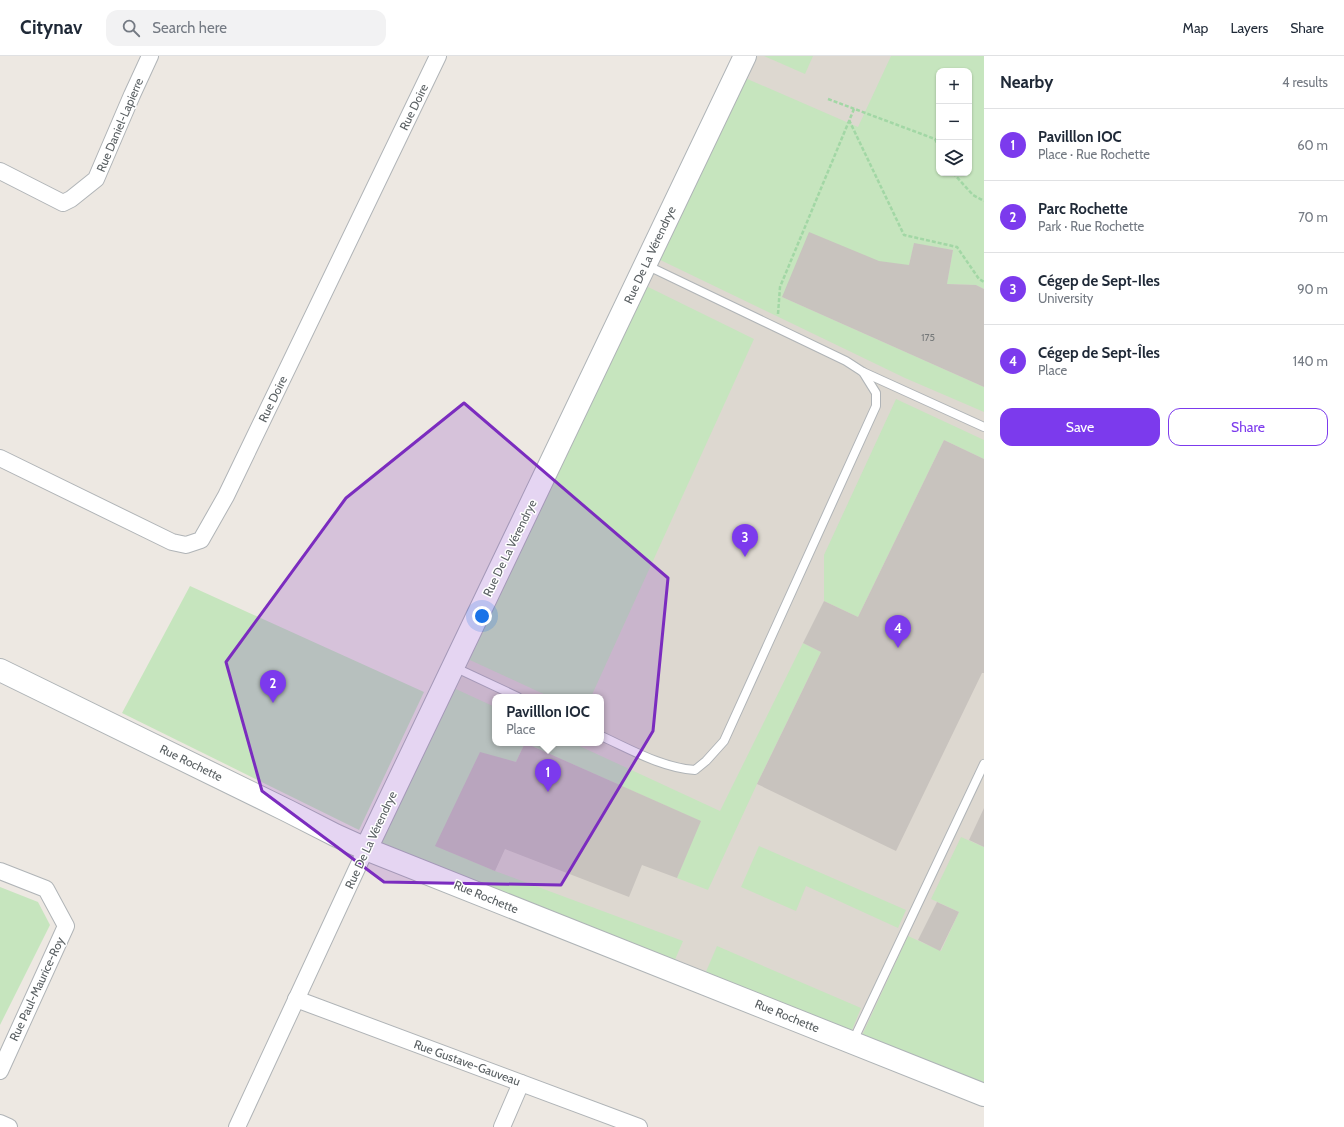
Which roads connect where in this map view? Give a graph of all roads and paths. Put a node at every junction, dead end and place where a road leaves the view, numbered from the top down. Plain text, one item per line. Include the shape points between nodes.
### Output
1 (150, 56) edge
2 (438, 56) edge
3 (745, 56) edge
4 (828, 99) dead end
5 (854, 109) junction
6 (849, 119) junction
7 (936, 141) edge
8 (0, 172) edge
9 (956, 176) edge
10 (984, 201) edge
11 (646, 265) junction
12 (984, 282) edge
13 (777, 328) junction
14 (863, 372) junction
15 (984, 427) edge
16 (0, 458) edge
17 (454, 667) junction
18 (0, 670) edge
19 (512, 694) edge
20 (604, 737) edge
21 (984, 764) edge
22 (366, 849) junction
23 (0, 871) edge
24 (296, 999) junction
25 (852, 1042) junction
26 (0, 1071) edge
27 (522, 1083) junction
28 (984, 1095) edge
29 (0, 1124) edge
30 (9, 1127) edge
31 (236, 1127) edge
32 (502, 1127) edge
33 (639, 1127) edge

1 - 8 street, Rue Daniel-Lapierre via 96,179 71,199 63,203
2 - 16 street, Rue Doire via 226,496 201,540 186,545 172,542
3 - 11 street, Rue De La Vérendrye
4 - 5 path
5 - 6 path
5 - 7 path
6 - 12 path via 904,235 957,247 979,279
6 - 13 path via 780,287
9 - 10 path via 973,195
11 - 13 lane
11 - 17 street, Rue De La Vérendrye
13 - 14 lane via 846,361
14 - 15 lane
14 - 20 lane via 876,392 876,406 724,741 695,770 682,769 645,756
17 - 19 lane
17 - 22 street, Rue De La Vérendrye
18 - 22 street, Rue Rochette
21 - 25 lane
22 - 24 street, Rue De La Vérendrye
22 - 25 street, Rue Rochette
23 - 26 street, Rue Paul-Maurice-Roy via 46,889 66,926
24 - 27 street, Rue Gustave-Gauveau
24 - 31 street, Rue De La Vérendrye
25 - 28 street, Rue Rochette
27 - 32 street
27 - 33 street, Rue Gustave-Gauveau
29 - 30 street

